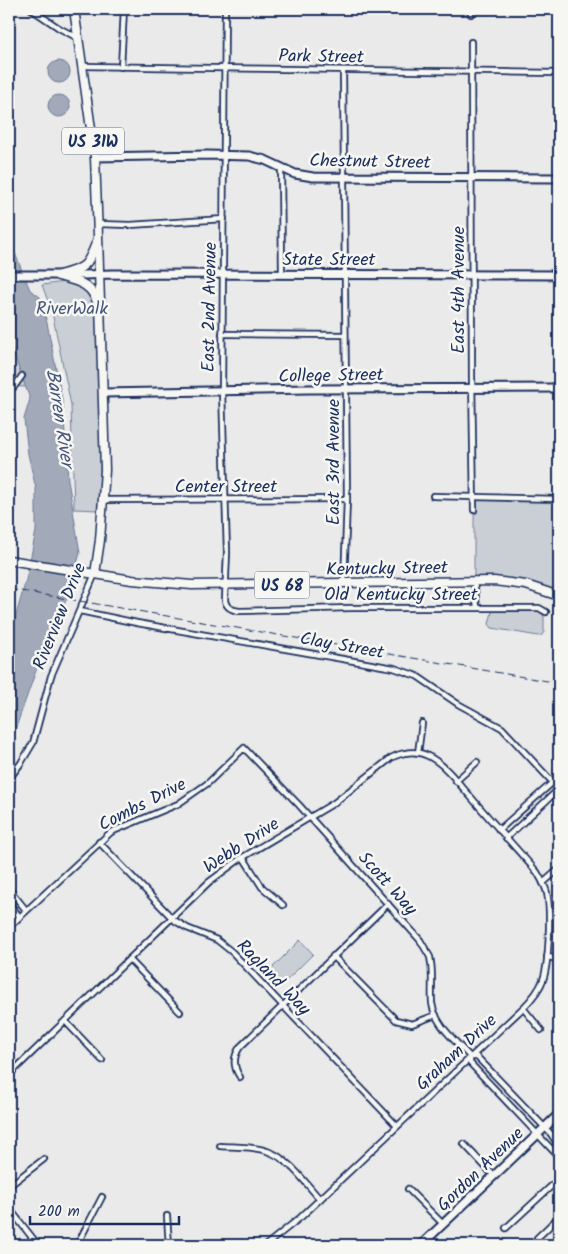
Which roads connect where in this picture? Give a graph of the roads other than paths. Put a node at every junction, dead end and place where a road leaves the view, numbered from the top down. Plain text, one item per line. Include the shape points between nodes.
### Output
1 (31, 9) edge
2 (74, 9) edge
3 (124, 9) edge
4 (225, 9) edge
5 (78, 38) junction
6 (471, 42) dead end
7 (82, 66) junction
8 (121, 67) junction
9 (224, 68) junction
10 (343, 70) junction
11 (471, 71) junction
12 (559, 73) edge
13 (224, 156) junction
14 (95, 157) junction
15 (281, 167) junction
16 (344, 177) junction
17 (472, 177) junction
18 (559, 178) edge
19 (224, 219) junction
20 (98, 224) junction
21 (98, 236) junction
22 (100, 274) junction
23 (223, 274) junction
24 (282, 274) junction
25 (346, 274) junction
26 (9, 275) edge
27 (55, 275) junction
28 (559, 275) edge
29 (471, 276) junction
30 (100, 317) junction
31 (222, 334) junction
32 (346, 335) junction
33 (22, 376) dead end
34 (559, 388) edge
35 (346, 389) junction
36 (472, 389) junction
37 (9, 390) edge
38 (222, 391) junction
39 (104, 393) junction
40 (433, 496) dead end
41 (474, 498) junction
42 (225, 499) junction
43 (347, 499) junction
44 (559, 499) edge
45 (104, 500) junction
46 (474, 510) dead end
47 (9, 560) edge
48 (95, 574) junction
49 (474, 581) junction
50 (344, 584) junction
51 (226, 586) junction
52 (559, 596) edge
53 (226, 606) joint
54 (477, 607) junction
55 (80, 611) junction
56 (546, 612) dead end
57 (422, 723) dead end
58 (244, 748) joint
59 (418, 752) junction
60 (477, 762) dead end
61 (9, 779) edge
62 (456, 781) junction
63 (553, 782) junction
64 (559, 789) edge
65 (310, 818) junction
66 (499, 830) junction
67 (506, 838) junction
68 (99, 842) junction
69 (243, 857) junction
70 (559, 869) edge
71 (543, 883) junction
72 (9, 889) edge
73 (9, 903) edge
74 (388, 904) junction
75 (283, 905) dead end
76 (26, 910) junction
77 (19, 916) junction
78 (172, 918) junction
79 (9, 926) edge
80 (333, 956) junction
81 (547, 958) junction
82 (129, 959) junction
83 (559, 959) edge
84 (282, 1005) junction
85 (523, 1008) junction
86 (180, 1012) dead end
87 (436, 1015) junction
88 (66, 1021) junction
89 (541, 1030) dead end
90 (470, 1057) junction
91 (102, 1060) dead end
92 (9, 1075) edge
93 (240, 1076) dead end
94 (506, 1088) junction
95 (500, 1094) junction
96 (559, 1114) edge
97 (397, 1126) junction
98 (545, 1128) junction
99 (538, 1134) junction
100 (464, 1144) dead end
101 (220, 1146) dead end
102 (559, 1146) edge
103 (559, 1157) edge
104 (44, 1159) dead end
105 (494, 1176) junction
106 (559, 1179) edge
107 (9, 1186) edge
108 (408, 1189) dead end
109 (102, 1197) dead end
110 (320, 1199) junction
111 (9, 1208) edge
112 (167, 1216) dead end
113 (559, 1216) edge
114 (443, 1224) junction
115 (506, 1228) dead end
116 (537, 1238) dead end
117 (38, 1245) edge
118 (77, 1245) edge
119 (168, 1245) edge
120 (266, 1245) edge
121 (421, 1245) edge

1 - 5 street
2 - 5 main road, US 31W
3 - 8 street
4 - 9 street, East 2nd Avenue
5 - 7 main road, US 31W
6 - 11 street, East 4th Avenue
7 - 8 street, Park Street
7 - 14 main road, US 31W
8 - 9 street, Park Street
9 - 10 street, Park Street
9 - 13 street, East 2nd Avenue
10 - 11 street, Park Street
10 - 16 street, East 3rd Avenue
11 - 12 street, Park Street
11 - 17 street, East 4th Avenue
13 - 14 street, Chestnut Street
13 - 15 street, Chestnut Street via 257,158
13 - 19 street, East 2nd Avenue
14 - 20 main road, US 31W
15 - 16 street, Chestnut Street via 304,176
15 - 24 street
16 - 17 street, Chestnut Street
16 - 25 street, East 3rd Avenue
17 - 18 street, Chestnut Street
17 - 29 street, East 4th Avenue
19 - 20 street
19 - 23 street, East 2nd Avenue
20 - 21 main road, US 31W
21 - 22 main road, US 31W
21 - 27 main road via 88,263 78,270
22 - 23 street, State Street
22 - 27 street, State Street
22 - 30 main road, Riverview Drive / US 31W
23 - 24 street, State Street
23 - 31 street, East 2nd Avenue
24 - 25 street, State Street
25 - 29 street, State Street
25 - 32 street, East 3rd Avenue
26 - 27 street, State Street
27 - 30 main road via 88,287 94,293
28 - 29 street, State Street
29 - 36 street, East 4th Avenue
30 - 39 main road, Riverview Drive / US 31W
31 - 32 street
31 - 38 street, East 2nd Avenue
32 - 35 street, East 3rd Avenue
33 - 37 street
34 - 36 street, College Street
35 - 36 street, College Street
35 - 38 street, College Street
35 - 43 street, East 3rd Avenue
36 - 41 street, East 4th Avenue
38 - 39 street, College Street
38 - 42 street, East 2nd Avenue
39 - 45 main road, Riverview Drive / US 31W
40 - 41 street
41 - 44 street
41 - 46 street, East 4th Avenue
42 - 43 street, Center Street
42 - 45 street, Center Street
42 - 51 street, East 2nd Avenue
43 - 50 street, East 3rd Avenue
45 - 48 main road, Riverview Drive / US 31W
47 - 48 main road, Kentucky Street
48 - 51 main road, Kentucky Street / US 68 via 160,583
48 - 55 street, Riverview Drive
49 - 50 main road, Kentucky Street / US 68
49 - 52 main road, Kentucky Street / US 68 via 517,583
49 - 54 street
50 - 51 main road, Kentucky Street / US 68
51 - 53 street, East 2nd Avenue
53 - 54 street, Old Kentucky Street via 244,611
54 - 56 street, Old Kentucky Street via 539,608
55 - 61 street, Riverview Drive via 51,676 33,743
55 - 63 street, Clay Street via 409,672 502,728
57 - 59 street
58 - 65 street, Scott Way
58 - 68 street, Combs Drive via 208,783 178,804 116,829
59 - 62 street via 434,760
59 - 65 street, Webb Drive via 391,758 341,799
60 - 62 street
62 - 66 street
63 - 64 street, Clay Street
63 - 66 street
64 - 67 street
65 - 69 street, Webb Drive
65 - 74 street, Scott Way
66 - 67 street
67 - 71 street, Graham Drive
68 - 76 street, Combs Drive
68 - 78 street, Ragland Way
69 - 75 street via 262,887
69 - 78 street, Webb Drive via 202,888
70 - 71 street
71 - 81 street, Graham Drive via 548,903
72 - 76 street
73 - 77 street
74 - 80 street
74 - 87 street, Scott Way via 420,940 430,957 432,1003
76 - 77 street, Combs Drive
77 - 79 street, Combs Drive
78 - 82 street, Webb Drive
78 - 84 street, Ragland Way via 223,944
80 - 84 street
80 - 87 street via 396,1020 412,1024
81 - 83 street
81 - 85 street, Graham Drive via 540,987
82 - 86 street
82 - 88 street, Webb Drive
84 - 93 street via 237,1051 234,1063
84 - 97 street, Ragland Way
85 - 89 street
85 - 90 street, Graham Drive
87 - 90 street, Scott Way via 443,1028
88 - 91 street
88 - 92 street, Webb Drive
90 - 94 street, Scott Way via 477,1057
90 - 95 street, Scott Way via 470,1063
90 - 97 street, Graham Drive
94 - 95 street
94 - 98 street, Scott Way
95 - 99 street, Scott Way
96 - 98 street, Gordon Avenue
97 - 110 street, Graham Drive
98 - 99 street, Gordon Avenue
98 - 102 street, Scott Way
99 - 103 street, Scott Way
99 - 105 street, Gordon Avenue
100 - 105 street
101 - 110 street via 272,1153 288,1164
104 - 107 street
105 - 114 street, Gordon Avenue
106 - 115 street
108 - 114 street
109 - 118 street
110 - 120 street, Graham Drive
111 - 117 street
112 - 119 street
113 - 116 street
114 - 121 street, Gordon Avenue

